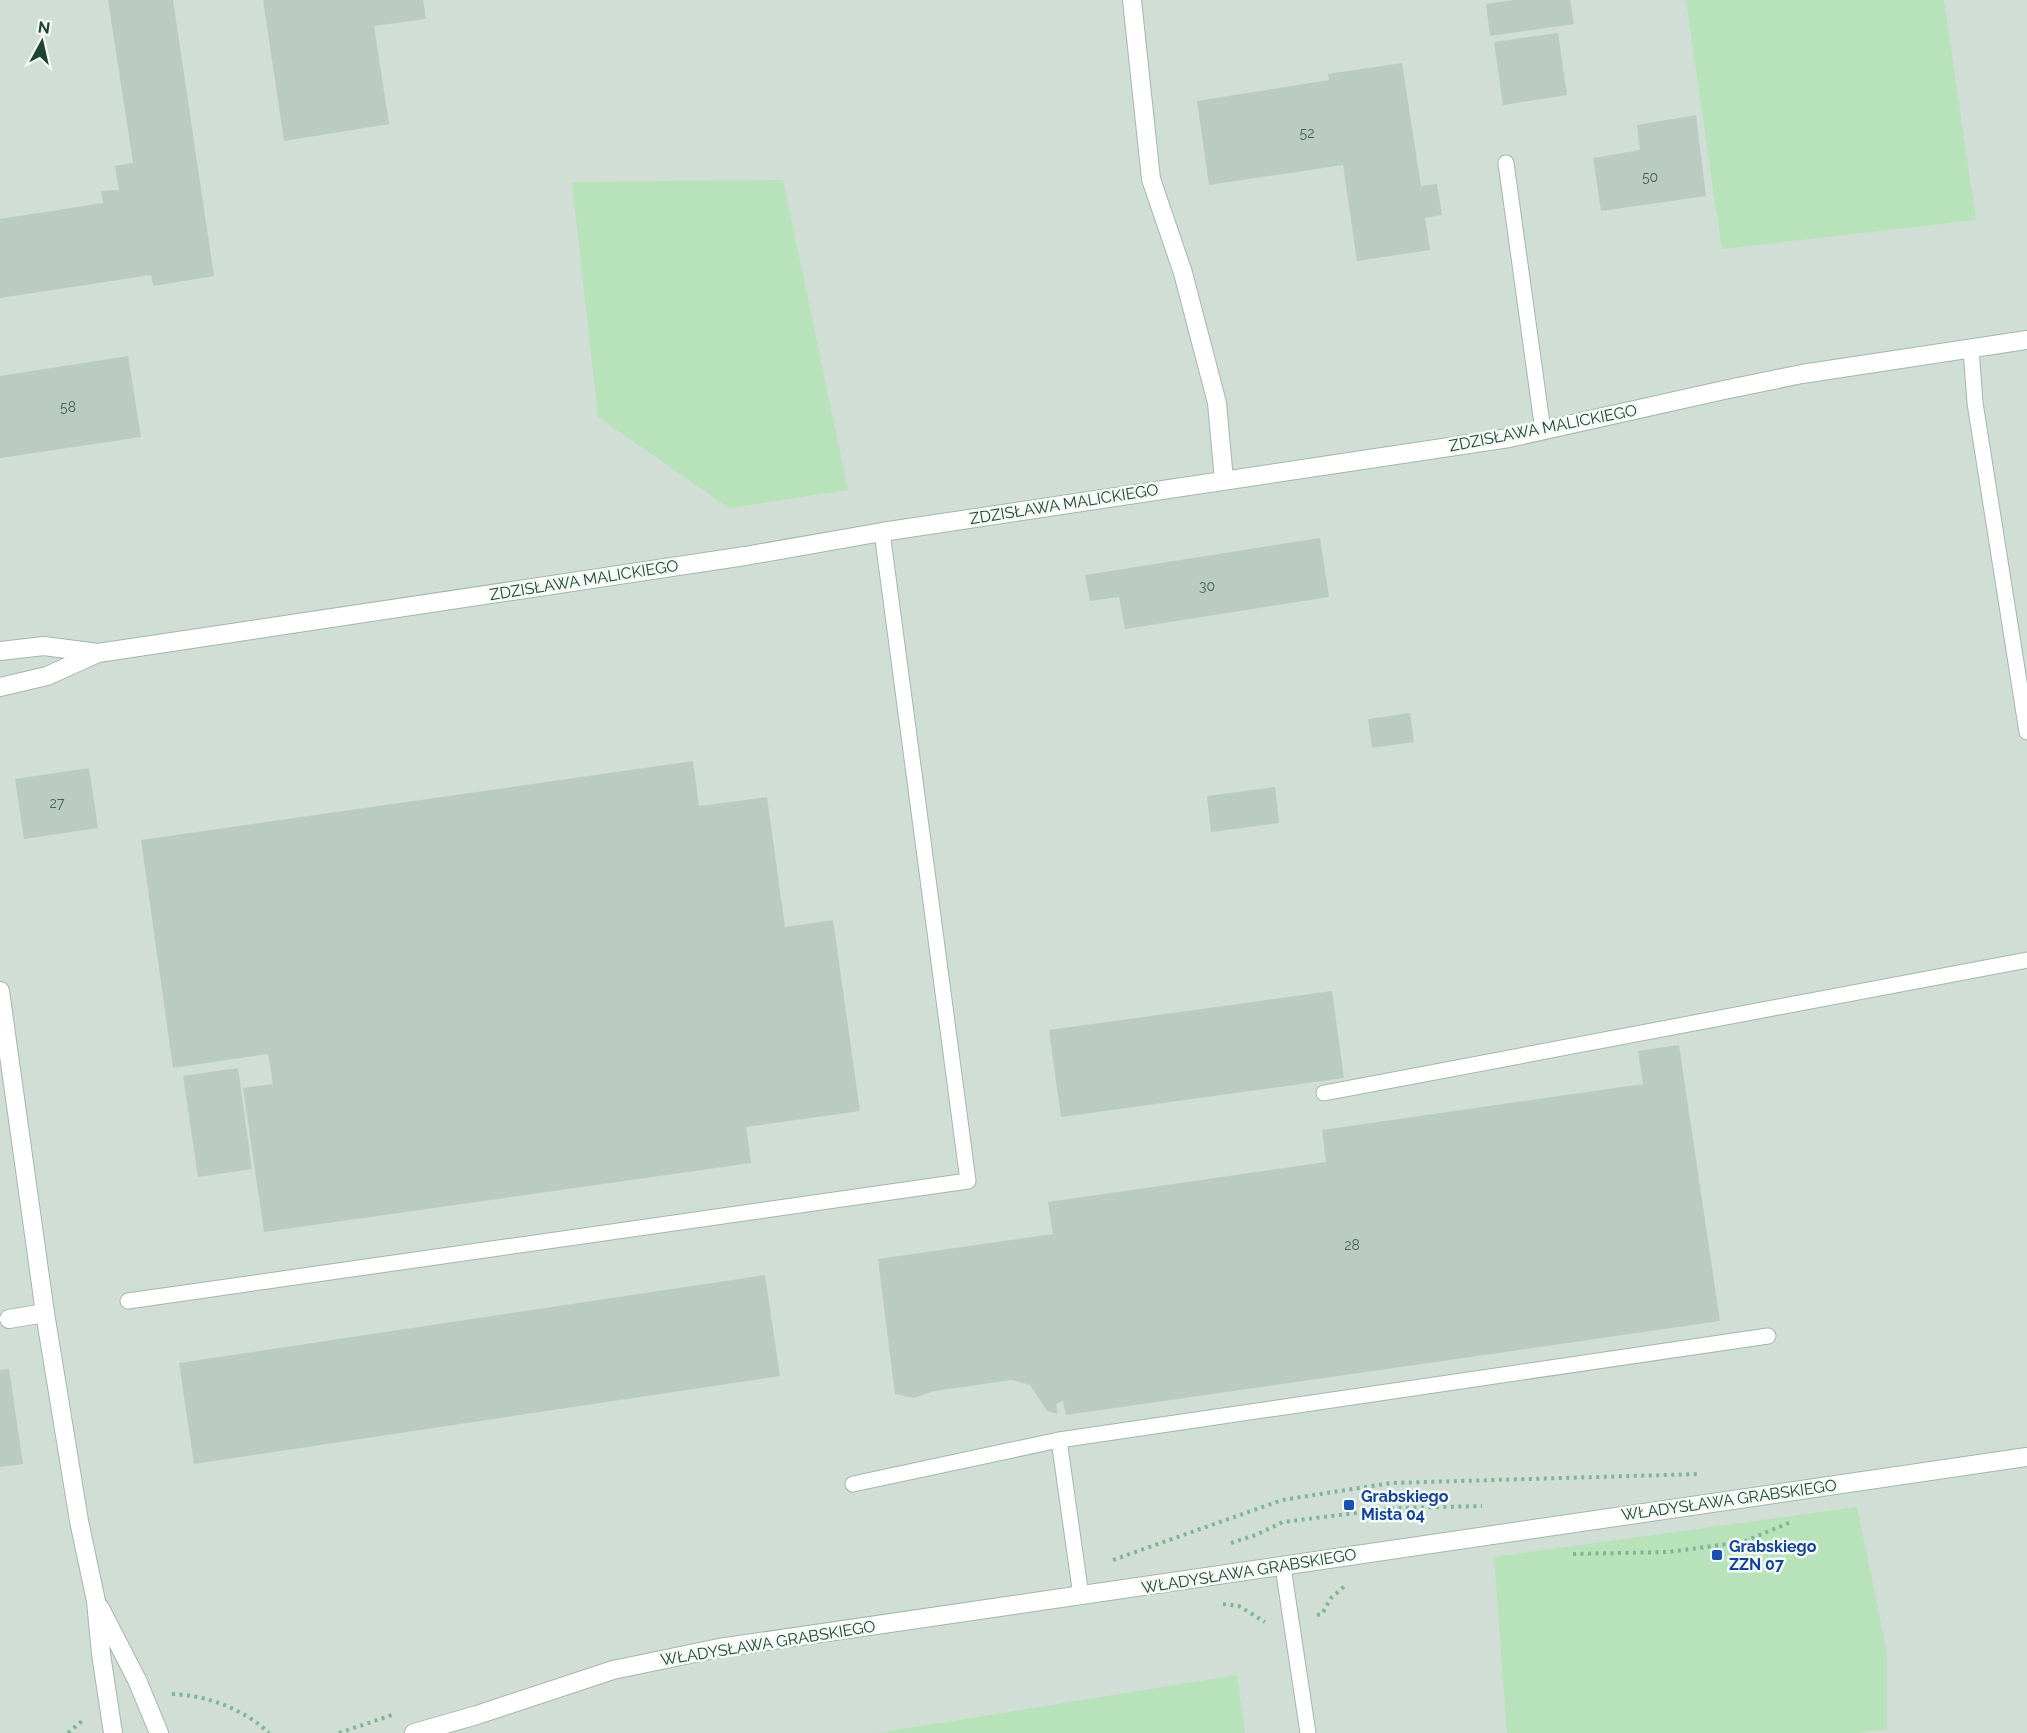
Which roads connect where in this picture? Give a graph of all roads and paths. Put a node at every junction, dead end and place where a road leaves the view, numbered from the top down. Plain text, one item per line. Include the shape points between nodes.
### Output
1 (1132, 0) edge
2 (1506, 163) dead end
3 (2027, 340) edge
4 (1971, 348) junction
5 (1543, 431) junction
6 (1224, 480) junction
7 (882, 532) junction
8 (0, 651) edge
9 (98, 653) junction
10 (0, 687) edge
11 (2027, 732) edge
12 (2027, 960) edge
13 (0, 991) edge
14 (1324, 1093) dead end
15 (128, 1301) dead end
16 (45, 1313) junction
17 (5, 1320) edge
18 (1768, 1336) dead end
19 (1059, 1440) junction
20 (2027, 1457) edge
21 (1711, 1474) dead end
22 (853, 1484) dead end
23 (1796, 1520) dead end
24 (1569, 1554) dead end
25 (1283, 1567) junction
26 (1078, 1568) junction
27 (1355, 1583) dead end
28 (1082, 1596) junction
29 (96, 1601) junction
30 (1213, 1604) dead end
31 (1290, 1617) junction
32 (396, 1713) dead end
33 (477, 1715) junction
34 (113, 1733) edge
35 (159, 1733) edge
36 (339, 1733) edge
37 (414, 1733) edge
38 (440, 1733) edge
39 (1308, 1733) edge

1 - 6 street via 1151,179 1183,273 1217,403
2 - 5 lane
3 - 4 street, ZDZISŁAWA MALICKIEGO
4 - 5 street, ZDZISŁAWA MALICKIEGO via 1802,374
4 - 11 lane via 1975,403
5 - 6 street, ZDZISŁAWA MALICKIEGO
6 - 7 street, ZDZISŁAWA MALICKIEGO
7 - 9 street, ZDZISŁAWA MALICKIEGO
7 - 15 lane via 968,1181
8 - 9 street, ZDZISŁAWA MALICKIEGO via 44,646
9 - 10 street, ZDZISŁAWA MALICKIEGO via 47,676
12 - 14 lane
13 - 16 street
16 - 17 street
16 - 29 street
18 - 19 lane
19 - 22 lane
19 - 26 lane
20 - 25 street, WŁADYSŁAWA GRABSKIEGO
21 - 26 path via 1391,1483 1282,1500 1109,1561
23 - 24 path via 1743,1542 1668,1552
25 - 28 street, WŁADYSŁAWA GRABSKIEGO
25 - 31 lane
26 - 28 lane
27 - 31 path via 1347,1584 1331,1598 1322,1614
28 - 33 street, WŁADYSŁAWA GRABSKIEGO via 719,1648 613,1670
29 - 34 street
29 - 35 street
30 - 31 path via 1239,1606 1264,1622
31 - 39 lane
32 - 36 path
33 - 37 street, WŁADYSŁAWA GRABSKIEGO
33 - 38 street, WŁADYSŁAWA GRABSKIEGO

